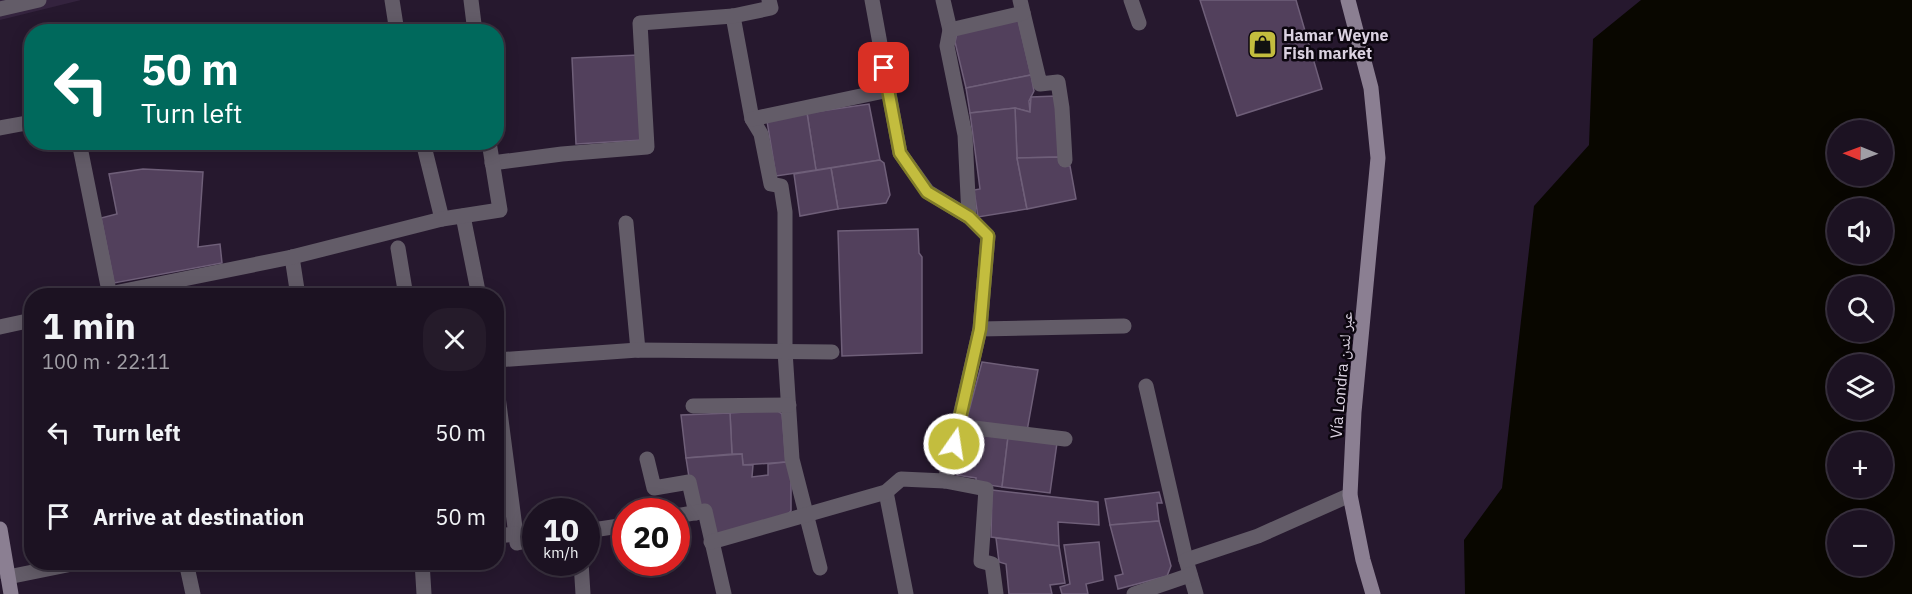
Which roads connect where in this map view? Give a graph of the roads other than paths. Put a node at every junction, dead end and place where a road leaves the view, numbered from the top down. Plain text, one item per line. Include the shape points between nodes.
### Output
1 (39, 0) edge
2 (392, 0) edge
3 (471, 0) edge
4 (769, 0) edge
5 (872, 0) edge
6 (943, 0) edge
7 (1131, 0) edge
8 (1348, 0) edge
9 (1022, 6) edge
10 (0, 9) edge
11 (733, 16) junction
12 (396, 24) edge
13 (473, 24) edge
14 (1139, 24) dead end
15 (950, 30) junction
16 (889, 90) junction
17 (752, 119) junction
18 (24, 124) edge
19 (0, 128) edge
20 (81, 150) edge
21 (425, 150) edge
22 (490, 150) edge
23 (1065, 160) dead end
24 (492, 163) junction
25 (463, 216) junction
26 (969, 217) junction
27 (442, 219) junction
28 (626, 223) dead end
29 (398, 248) dead end
30 (291, 257) junction
31 (109, 288) edge
32 (143, 288) edge
33 (297, 288) edge
34 (405, 288) edge
35 (477, 288) edge
36 (24, 322) edge
37 (1124, 326) dead end
38 (0, 327) edge
39 (980, 329) junction
40 (638, 350) junction
41 (785, 351) junction
42 (832, 351) dead end
43 (504, 359) edge
44 (1146, 386) dead end
45 (789, 405) junction
46 (693, 406) dead end
47 (958, 426) junction
48 (504, 439) edge
49 (1065, 439) dead end
50 (647, 459) dead end
51 (945, 481) junction
52 (886, 492) junction
53 (1350, 495) junction
54 (696, 513) junction
55 (690, 514) edge
56 (805, 514) junction
57 (0, 529) edge
58 (516, 534) junction
59 (504, 535) edge
60 (522, 542) edge
61 (711, 542) junction
62 (820, 568) dead end
63 (1188, 568) junction
64 (43, 570) edge
65 (188, 570) edge
66 (421, 570) edge
67 (582, 576) edge
68 (4, 578) edge
69 (420, 593) edge
70 (11, 594) edge
71 (193, 594) edge
72 (583, 594) edge
73 (724, 594) edge
74 (906, 594) edge
75 (996, 594) edge
76 (1134, 594) edge
77 (1196, 594) edge
78 (1374, 594) edge

1 - 10 street
2 - 12 street
3 - 13 street
4 - 11 street via 771,8
5 - 16 street
6 - 15 street
7 - 14 street
8 - 53 main road, Vía Londra عبر لندن via 1371,88 1378,158
9 - 15 street
9 - 23 street via 1040,84 1058,82
11 - 17 street
11 - 24 street via 640,23 647,147
15 - 26 street via 947,46 965,135
16 - 17 street
16 - 26 street via 900,153 927,192
17 - 41 street via 761,134 771,184 781,186
18 - 19 street
20 - 31 street
21 - 27 street
22 - 24 street
24 - 25 street via 500,210
25 - 27 street
25 - 35 street
26 - 39 street via 988,236
27 - 30 street
28 - 40 street
29 - 34 street
30 - 32 street
30 - 33 street
36 - 38 street
37 - 39 street
39 - 47 street
40 - 41 street
40 - 43 street
41 - 42 street
41 - 45 street
44 - 63 street
45 - 46 street
45 - 56 street via 792,459
47 - 49 street
47 - 51 street
48 - 58 street
50 - 54 street via 654,488 689,482
51 - 52 street via 902,479
51 - 75 street via 986,489 981,561 992,564
52 - 56 street
52 - 74 street
53 - 63 street
53 - 78 main road, Vía Londra عبر لندن
54 - 55 street
54 - 61 street via 705,511
56 - 61 street
56 - 62 street
57 - 68 main road
58 - 59 street
58 - 60 street via 517,543
61 - 73 street
63 - 76 street
63 - 77 street
64 - 68 street
65 - 71 street
66 - 69 street
67 - 72 street
68 - 70 main road

